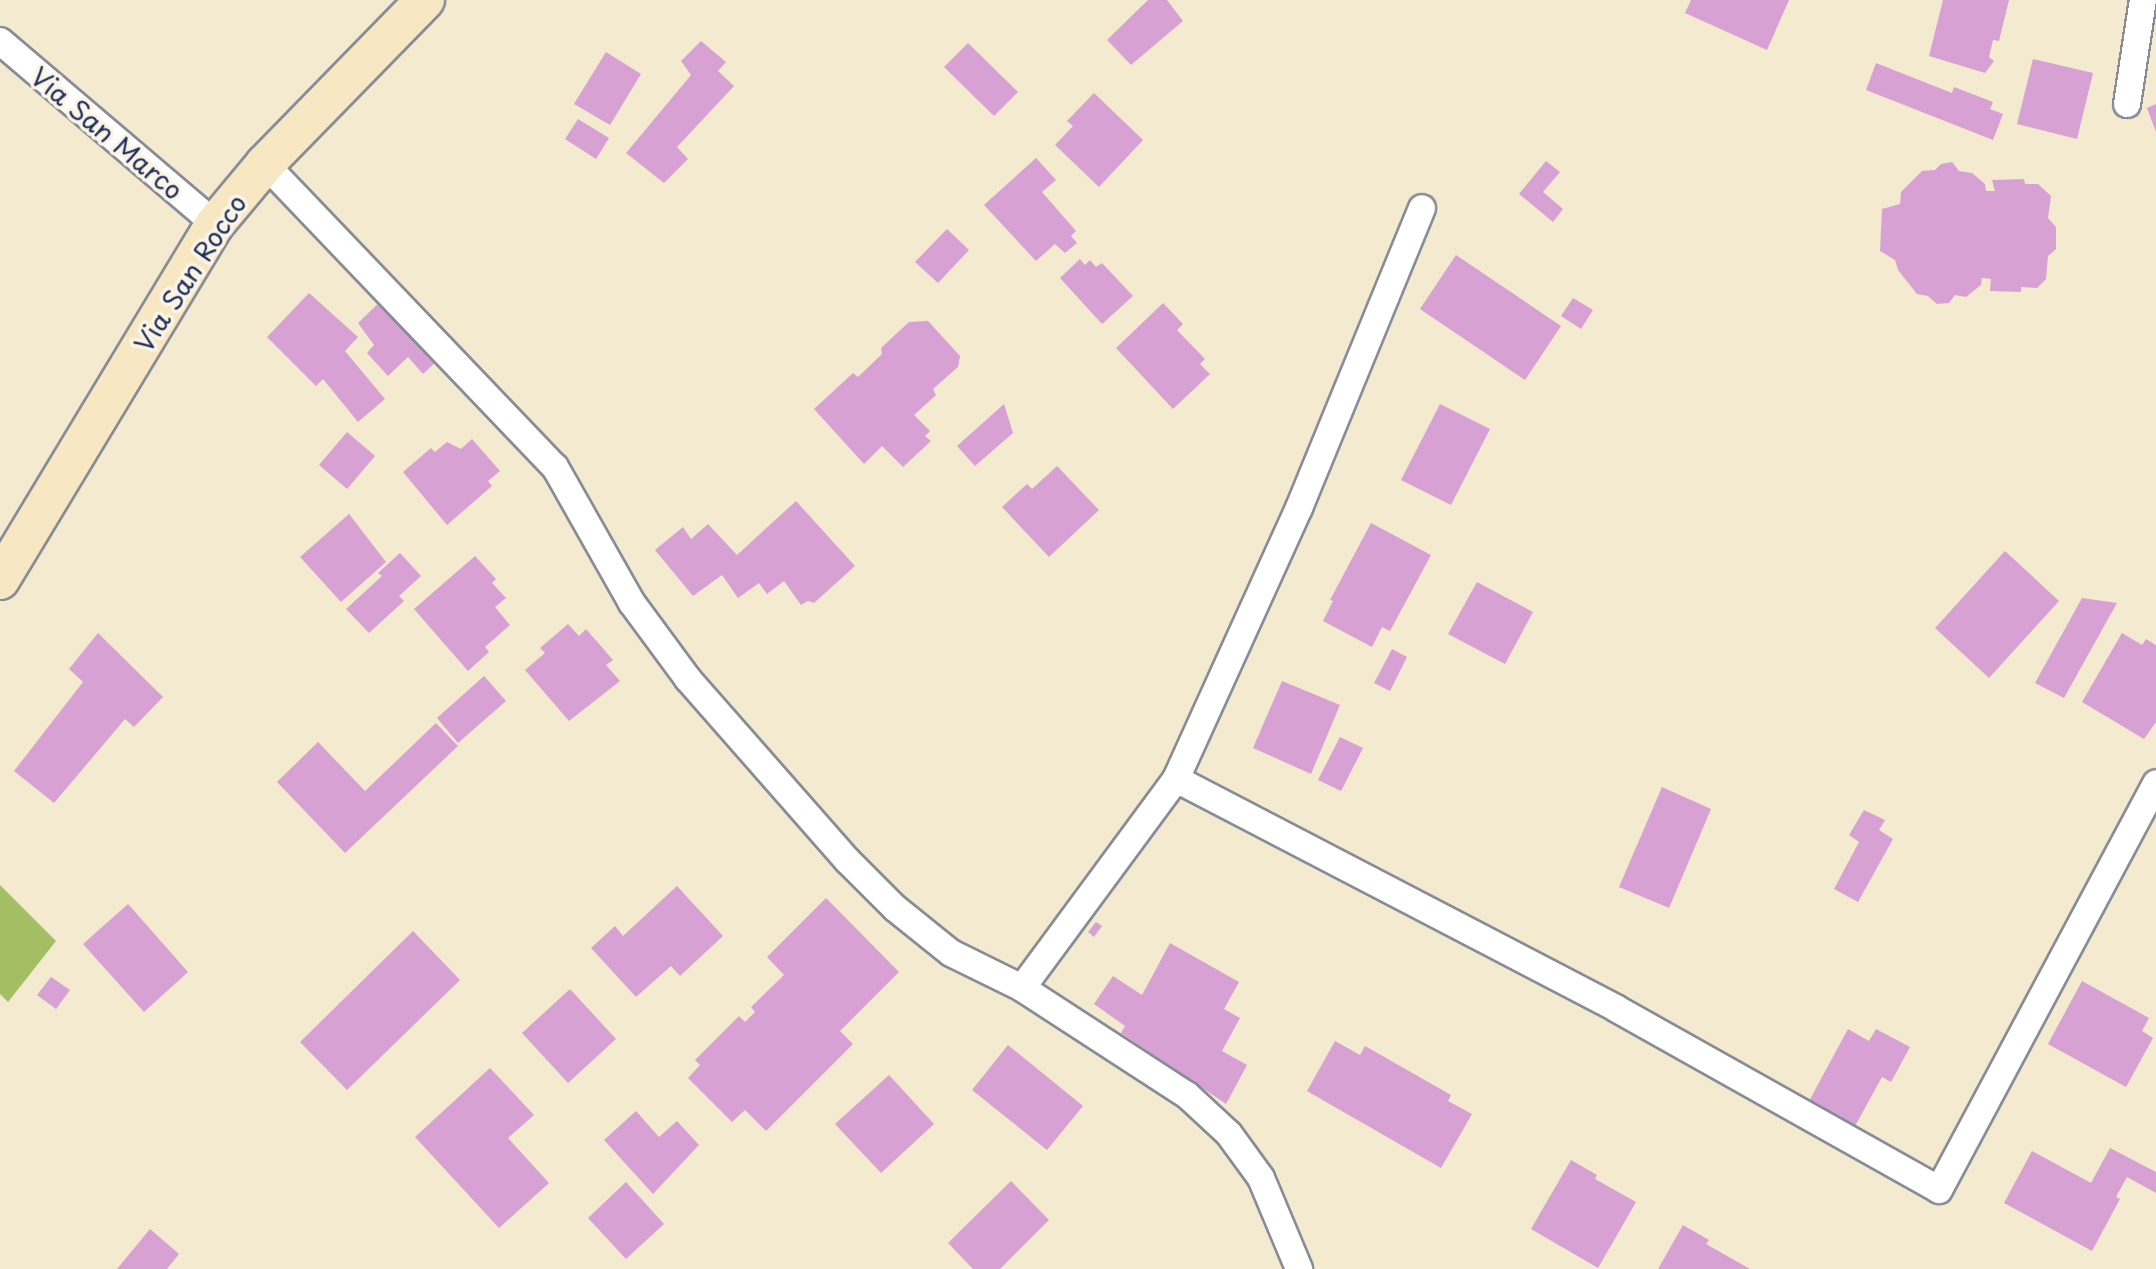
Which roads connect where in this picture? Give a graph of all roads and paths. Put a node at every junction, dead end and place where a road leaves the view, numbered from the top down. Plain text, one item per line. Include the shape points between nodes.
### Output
1 (425, 0) edge
2 (2143, 0) edge
3 (0, 41) edge
4 (2127, 104) dead end
5 (265, 164) junction
6 (1422, 208) dead end
7 (215, 224) junction
8 (0, 580) edge
9 (1176, 779) junction
10 (2156, 783) edge
11 (1022, 988) junction
12 (1299, 1269) edge

1 - 5 street, Via San Rocco
2 - 4 street
3 - 7 street, Via San Marco
5 - 7 street, Via San Rocco
5 - 11 street via 555,467 632,603 688,679 847,860 951,953
6 - 9 street via 1299,508
7 - 8 street, Via San Rocco
9 - 10 street via 1617,1009 1939,1190
9 - 11 street
11 - 12 street via 1187,1095 1229,1134 1261,1178

